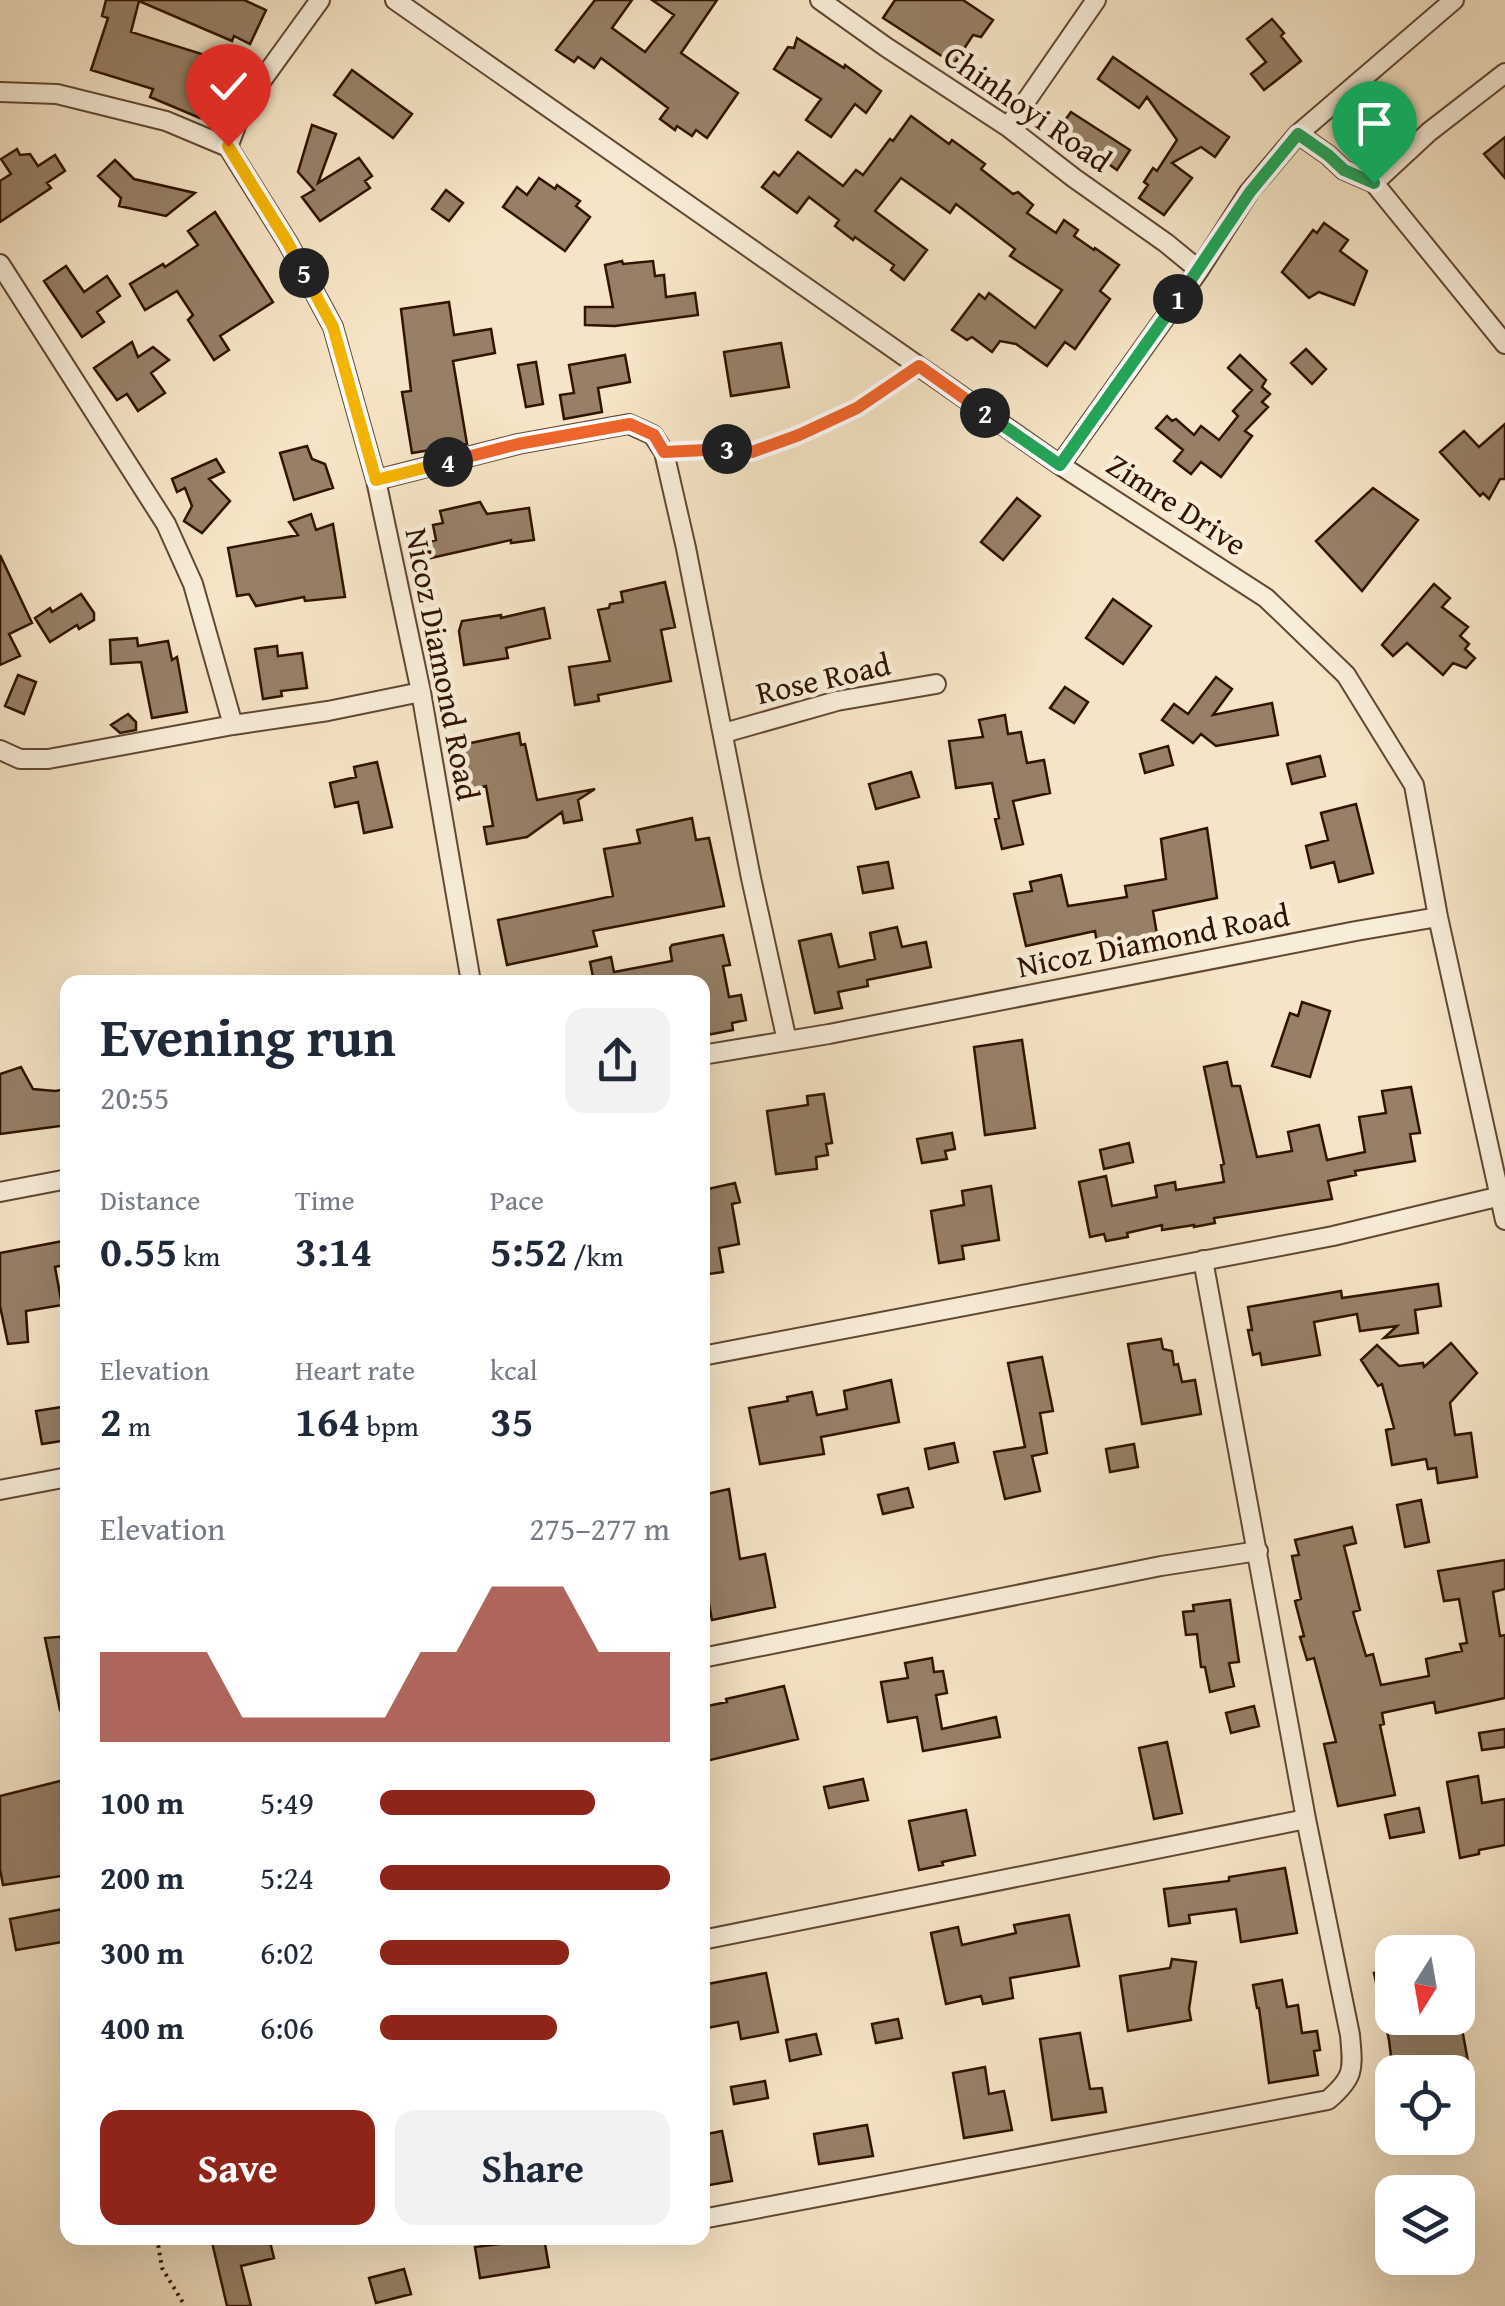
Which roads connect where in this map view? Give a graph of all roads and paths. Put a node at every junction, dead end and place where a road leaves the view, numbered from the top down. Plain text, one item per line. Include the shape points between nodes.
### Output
1 (320, 0) edge
2 (395, 0) edge
3 (820, 0) edge
4 (1096, 0) edge
5 (1454, 0) edge
6 (1505, 73) edge
7 (0, 92) edge
8 (1008, 127) junction
9 (1298, 134) junction
10 (228, 146) junction
11 (1374, 183) junction
12 (0, 264) edge
13 (1199, 270) junction
14 (1505, 344) edge
15 (919, 366) junction
16 (664, 452) junction
17 (1060, 465) junction
18 (376, 480) junction
19 (936, 684) dead end
20 (421, 692) junction
21 (234, 725) junction
22 (724, 732) junction
23 (0, 750) edge
24 (1438, 918) junction
25 (470, 975) edge
26 (788, 1041) junction
27 (710, 1054) edge
28 (60, 1181) edge
29 (0, 1192) edge
30 (1501, 1196) junction
31 (1505, 1220) edge
32 (1203, 1260) junction
33 (710, 1354) edge
34 (60, 1479) edge
35 (0, 1490) edge
36 (1258, 1551) junction
37 (710, 1656) edge
38 (1306, 1819) junction
39 (710, 1938) edge
40 (710, 2217) edge
41 (158, 2245) edge
42 (185, 2306) edge

1 - 10 street via 244,105
2 - 15 street, Zimre Drive
3 - 8 street, Chinhoyi Road
4 - 8 street
5 - 9 street
6 - 11 street
7 - 10 street via 57,94 166,121
8 - 13 street, Chinhoyi Road
9 - 11 street via 1344,170
9 - 13 street
10 - 18 street, Nicoz Diamond Road via 333,327
11 - 14 street
12 - 21 street via 166,524 193,584
13 - 17 street
15 - 16 path via 857,408 752,452
15 - 17 street, Zimre Drive
16 - 18 street via 654,435 630,424
16 - 22 street
17 - 24 street, Zimre Drive via 1266,598 1346,675 1414,785
18 - 20 street, Nicoz Diamond Road
19 - 22 street, Rose Road via 837,701
20 - 21 street
20 - 25 street, Nicoz Diamond Road
21 - 23 street via 48,760
22 - 26 street
24 - 26 street, Nicoz Diamond Road
24 - 30 street, Zimre Drive
26 - 27 street, Nicoz Diamond Road
28 - 29 street
30 - 31 street, Zimre Drive
30 - 32 street
32 - 33 street
32 - 36 street
34 - 35 street
36 - 37 street
36 - 38 street
38 - 39 street
38 - 40 street via 1350,2035 1347,2084 1328,2100
41 - 42 path via 162,2268

